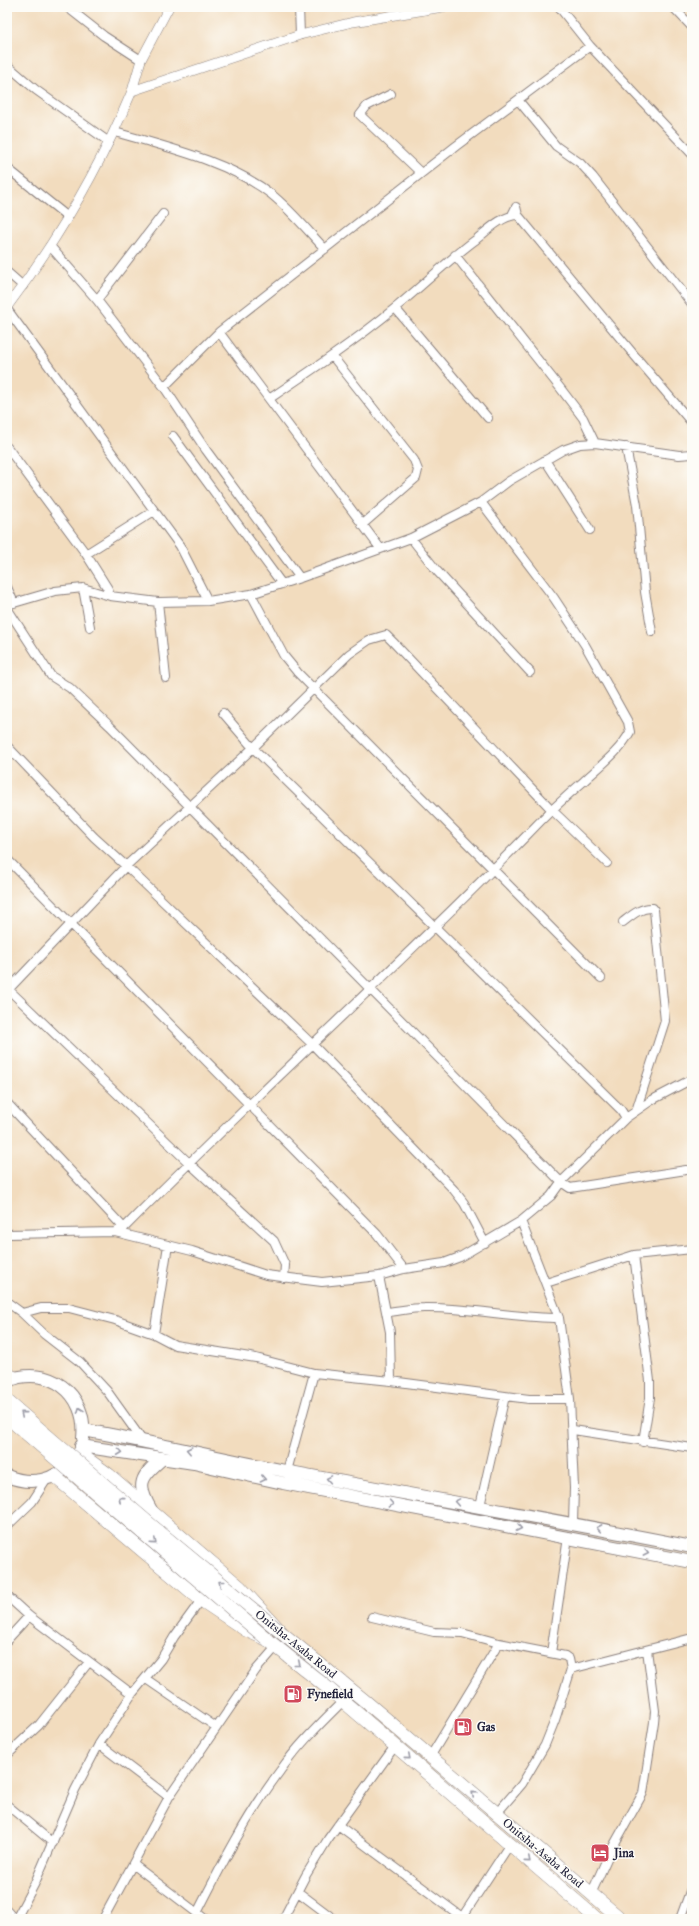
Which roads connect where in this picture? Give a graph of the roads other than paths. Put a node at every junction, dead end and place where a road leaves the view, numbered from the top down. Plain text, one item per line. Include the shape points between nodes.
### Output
1 (67, 7) edge
2 (169, 7) edge
3 (299, 7) edge
4 (443, 7) edge
5 (559, 7) edge
6 (673, 7) edge
7 (692, 27) edge
8 (300, 36) junction
9 (590, 46) junction
10 (141, 60) junction
11 (7, 65) edge
12 (132, 90) junction
13 (392, 94) dead end
14 (518, 100) junction
15 (115, 132) junction
16 (109, 142) junction
17 (692, 154) edge
18 (7, 168) edge
19 (421, 173) junction
20 (163, 214) dead end
21 (68, 217) junction
22 (50, 246) junction
23 (324, 249) junction
24 (455, 255) junction
25 (7, 272) edge
26 (23, 286) junction
27 (96, 300) junction
28 (692, 304) edge
29 (7, 308) edge
30 (395, 308) junction
31 (219, 332) junction
32 (333, 357) junction
33 (164, 386) junction
34 (269, 399) junction
35 (488, 418) dead end
36 (692, 423) edge
37 (173, 436) dead end
38 (595, 443) junction
39 (7, 447) edge
40 (626, 447) junction
41 (692, 454) edge
42 (545, 460) junction
43 (481, 502) junction
44 (154, 511) junction
45 (362, 525) junction
46 (590, 530) dead end
47 (411, 538) junction
48 (380, 548) junction
49 (86, 554) junction
50 (300, 578) junction
51 (282, 584) junction
52 (7, 586) edge
53 (83, 588) junction
54 (251, 594) junction
55 (110, 596) junction
56 (208, 601) junction
57 (158, 602) junction
58 (11, 604) edge
59 (7, 608) edge
60 (90, 627) dead end
61 (652, 632) dead end
62 (530, 672) dead end
63 (166, 678) dead end
64 (314, 690) junction
65 (223, 713) dead end
66 (7, 746) edge
67 (253, 748) junction
68 (189, 806) junction
69 (552, 810) junction
70 (7, 859) edge
71 (607, 863) dead end
72 (126, 866) junction
73 (494, 870) junction
74 (623, 922) dead end
75 (72, 925) junction
76 (434, 927) junction
77 (601, 978) dead end
78 (370, 989) junction
79 (8, 990) edge
80 (313, 1045) junction
81 (692, 1079) edge
82 (7, 1103) edge
83 (249, 1105) junction
84 (636, 1111) junction
85 (626, 1118) junction
86 (188, 1162) junction
87 (686, 1170) dead end
88 (562, 1182) junction
89 (521, 1221) junction
90 (124, 1228) junction
91 (115, 1232) junction
92 (8, 1233) edge
93 (484, 1243) junction
94 (168, 1245) junction
95 (692, 1249) edge
96 (634, 1255) junction
97 (404, 1269) junction
98 (379, 1276) junction
99 (284, 1278) junction
100 (546, 1283) junction
101 (7, 1302) edge
102 (387, 1312) junction
103 (22, 1313) junction
104 (559, 1318) junction
105 (154, 1334) junction
106 (314, 1373) junction
107 (10, 1378) edge
108 (391, 1381) junction
109 (504, 1396) junction
110 (570, 1399) junction
111 (7, 1400) edge
112 (7, 1417) edge
113 (84, 1430) junction
114 (573, 1430) junction
115 (142, 1440) junction
116 (642, 1442) junction
117 (692, 1448) edge
118 (80, 1449) junction
119 (163, 1458) junction
120 (226, 1465) junction
121 (287, 1471) junction
122 (7, 1476) edge
123 (50, 1478) junction
124 (480, 1506) junction
125 (153, 1513) junction
126 (573, 1523) junction
127 (7, 1526) edge
128 (568, 1537) junction
129 (692, 1547) edge
130 (692, 1562) edge
131 (7, 1596) edge
132 (201, 1600) junction
133 (29, 1616) junction
134 (372, 1617) dead end
135 (283, 1634) junction
136 (692, 1638) edge
137 (7, 1640) edge
138 (272, 1643) junction
139 (499, 1643) junction
140 (646, 1650) junction
141 (551, 1653) junction
142 (89, 1662) junction
143 (571, 1669) junction
144 (146, 1679) junction
145 (132, 1694) junction
146 (342, 1701) junction
147 (365, 1701) junction
148 (358, 1714) junction
149 (216, 1727) junction
150 (100, 1744) junction
151 (395, 1746) junction
152 (7, 1755) edge
153 (430, 1757) junction
154 (169, 1797) junction
155 (7, 1805) edge
156 (496, 1813) junction
157 (338, 1825) junction
158 (53, 1843) junction
159 (510, 1844) junction
160 (134, 1865) junction
161 (692, 1886) edge
162 (298, 1892) junction
163 (591, 1894) junction
164 (7, 1911) edge
165 (197, 1913) junction
166 (462, 1918) edge
167 (15, 1919) edge
168 (103, 1919) edge
169 (205, 1919) edge
170 (283, 1919) edge
171 (334, 1919) edge
172 (597, 1919) edge
173 (621, 1919) edge
174 (680, 1919) edge

1 - 10 street via 104,36
2 - 10 street
3 - 8 street
4 - 8 street via 354,22
5 - 9 street
6 - 7 street
8 - 12 street
9 - 14 street
9 - 17 street
10 - 12 street
11 - 16 street via 36,90
12 - 15 street
13 - 19 street via 367,106 360,115
14 - 19 street
14 - 28 street via 556,146 593,176
15 - 16 street
15 - 23 street via 217,165 248,179 287,208
16 - 21 street
18 - 21 street
19 - 23 street
20 - 27 street
21 - 22 street
22 - 26 street
22 - 27 street
23 - 31 street
24 - 30 street
24 - 36 street via 515,215
24 - 38 street via 583,418
25 - 26 street
26 - 29 street
27 - 33 street
29 - 44 street
30 - 32 street
30 - 35 street
31 - 33 street
31 - 34 street
32 - 34 street
32 - 45 street via 414,460 418,470 416,478
33 - 50 street via 206,450
34 - 45 street
37 - 51 street
38 - 40 street
38 - 42 street via 580,444
39 - 49 street
40 - 41 street via 679,455
40 - 61 street via 637,505 645,592
42 - 43 street via 509,481
42 - 46 street
43 - 47 street
43 - 69 street via 554,598 585,645 628,722 630,732 626,739 603,764
44 - 49 street
44 - 56 street via 180,546
45 - 48 street
47 - 48 street
47 - 62 street via 437,571
48 - 50 street
49 - 55 street
50 - 51 street
51 - 54 street
52 - 58 street
53 - 55 street
53 - 58 street via 55,591
53 - 60 street
54 - 56 street
54 - 64 street via 284,656
55 - 57 street
56 - 57 street
57 - 63 street
59 - 68 street via 51,676 70,688
64 - 67 street
64 - 69 street via 349,654 369,640 386,635
64 - 73 street
65 - 67 street
66 - 72 street via 94,837
67 - 68 street
67 - 76 street
68 - 72 street
68 - 78 street
69 - 71 street
69 - 73 street
70 - 75 street
72 - 75 street
72 - 80 street
73 - 76 street
73 - 77 street
74 - 84 street via 645,908 654,910 665,1016
75 - 79 street
75 - 83 street
76 - 78 street
76 - 85 street via 621,1110
78 - 80 street
78 - 88 street
79 - 86 street
80 - 83 street
80 - 93 street via 460,1196
81 - 84 street
82 - 90 street
83 - 86 street
83 - 97 street via 377,1234
84 - 85 street
85 - 88 street
86 - 90 street
86 - 99 street via 274,1241 285,1265
87 - 88 street via 570,1188
88 - 89 street via 551,1196
89 - 93 street
89 - 100 street
90 - 91 street
91 - 92 street
91 - 94 street
93 - 97 street via 451,1261
94 - 99 street via 266,1276
94 - 105 street
95 - 96 street
96 - 100 street
96 - 116 street via 650,1381 650,1398
97 - 98 street
98 - 99 street via 322,1282
98 - 102 street
100 - 104 street
101 - 103 street
102 - 104 street via 422,1308 456,1309
102 - 108 street
103 - 105 street via 41,1308 69,1308
103 - 115 street via 80,1362 107,1391
104 - 110 street
105 - 106 street via 175,1345 256,1358
106 - 108 street
106 - 121 street
113 -> 107 main road via 79,1406 63,1386 40,1377
108 - 109 street
109 - 110 street
109 - 124 street
110 - 114 street
135 -> 111 highway, Onitsha-Asaba Road, bridge via 165,1537
112 -> 138 highway, bridge
113 - 115 main road
113 - 118 main road
114 - 116 street
114 - 126 street
120 -> 115 main road
116 - 117 street
118 -> 119 main road
118 - 123 main road via 68,1467
118 - 125 highway
119 - 120 main road
119 - 125 main road via 144,1476 141,1488
120 - 121 main road
120 -> 128 main road via 283,1483
124 -> 121 main road
122 - 123 main road via 30,1482
123 - 127 street via 32,1502
123 - 132 highway
124 - 126 main road
125 - 135 highway via 240,1586
129 -> 126 main road
128 -> 130 main road
128 - 141 street
131 - 133 street
132 - 138 highway via 246,1630
132 - 144 street
133 - 137 street
133 - 142 street
134 - 139 street via 434,1632 462,1633
135 - 147 highway, Onitsha-Asaba Road
136 - 140 street
138 -> 146 highway
138 - 149 street
139 - 141 street
139 - 153 street
140 - 143 street
140 - 163 street via 655,1711 643,1793 610,1852
141 - 143 street via 569,1659
142 - 145 street
142 - 152 street via 44,1720
143 - 156 street via 545,1745 522,1784
144 - 145 street
144 - 149 street
145 - 150 street
146 - 148 highway
146 - 165 street via 308,1736 280,1771 232,1846
147 - 148 highway
147 - 153 highway, Onitsha-Asaba Road
148 - 151 highway
149 - 154 street
150 - 154 street
150 - 158 street via 75,1790
151 - 157 street
151 -> 159 highway
156 -> 153 highway, Onitsha-Asaba Road
154 - 160 street
155 - 158 street
156 - 163 highway, Onitsha-Asaba Road
157 - 162 street
157 - 166 street
158 - 167 street
159 - 166 street
159 -> 172 highway
160 - 165 street
160 - 168 street
161 - 174 street
162 - 170 street
162 - 171 street
163 - 173 highway, Onitsha-Asaba Road
164 - 167 street
165 - 169 street

